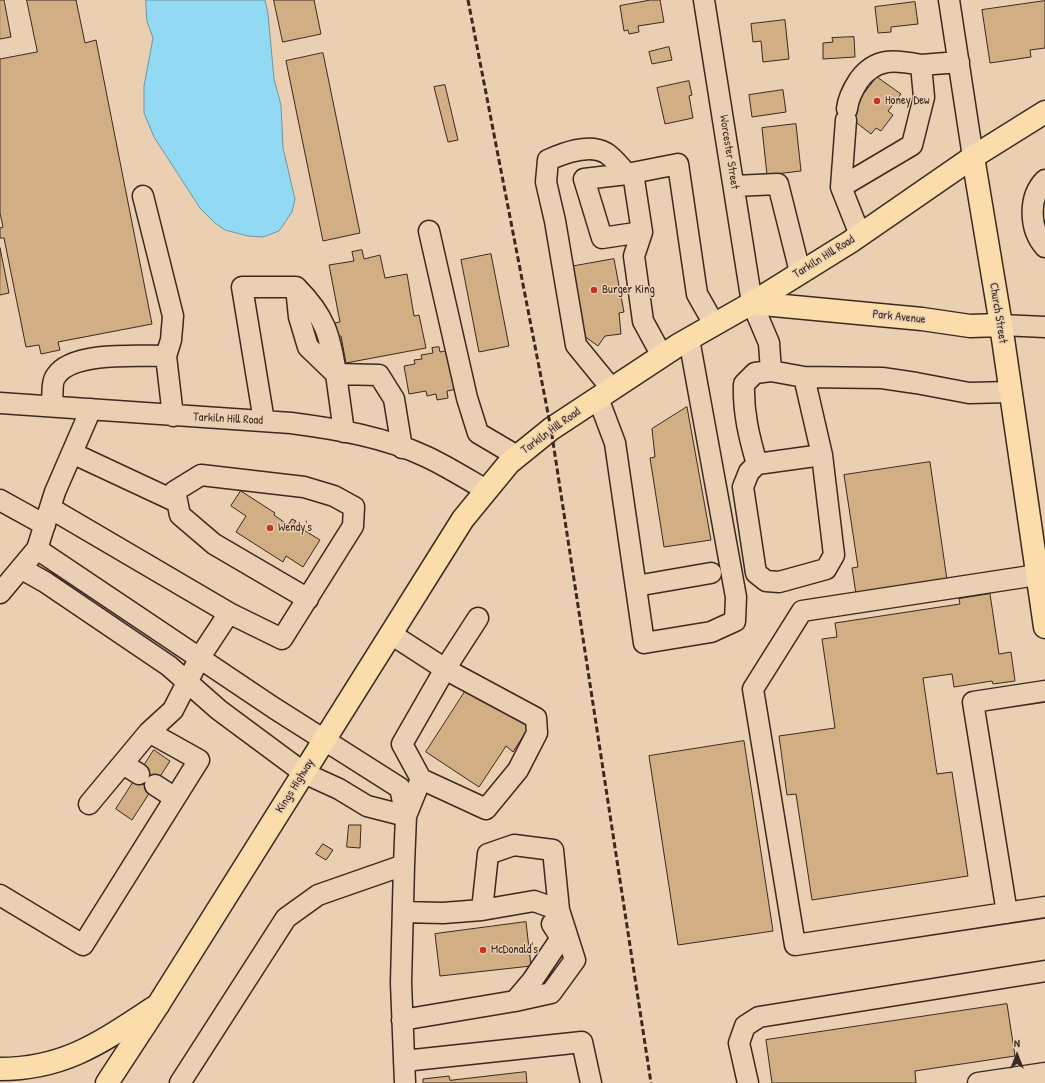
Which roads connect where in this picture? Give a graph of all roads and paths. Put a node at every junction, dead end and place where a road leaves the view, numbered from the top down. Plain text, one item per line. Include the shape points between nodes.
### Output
1 (704, 0) edge
2 (949, 0) edge
3 (959, 62) junction
4 (920, 65) junction
5 (1045, 112) edge
6 (973, 157) junction
7 (630, 173) junction
8 (1045, 180) edge
9 (734, 186) junction
10 (841, 187) junction
11 (143, 196) dead end
12 (429, 231) dead end
13 (642, 232) junction
14 (860, 235) junction
15 (1045, 246) edge
16 (800, 272) junction
17 (752, 303) junction
18 (714, 324) junction
19 (1001, 326) junction
20 (1045, 327) edge
21 (688, 339) junction
22 (166, 356) junction
23 (662, 356) junction
24 (771, 371) junction
25 (336, 374) junction
26 (804, 377) junction
27 (1010, 392) junction
28 (604, 393) junction
29 (0, 403) edge
30 (52, 406) junction
31 (91, 409) junction
32 (173, 416) junction
33 (264, 421) junction
34 (344, 432) junction
35 (402, 448) junction
36 (72, 453) junction
37 (822, 455) junction
38 (517, 456) junction
39 (757, 464) junction
40 (486, 490) junction
41 (0, 500) edge
42 (177, 502) junction
43 (48, 517) junction
44 (37, 549) junction
45 (22, 569) junction
46 (711, 573) dead end
47 (1037, 575) junction
48 (636, 586) junction
49 (0, 593) edge
50 (308, 599) junction
51 (229, 613) junction
52 (478, 618) dead end
53 (1045, 627) edge
54 (391, 634) junction
55 (200, 657) junction
56 (445, 669) junction
57 (187, 682) junction
58 (1045, 691) edge
59 (149, 732) junction
60 (325, 739) junction
61 (304, 773) junction
62 (139, 774) junction
63 (421, 779) junction
64 (175, 798) junction
65 (89, 804) dead end
66 (406, 816) junction
67 (404, 865) junction
68 (0, 895) edge
69 (516, 904) junction
70 (1045, 907) edge
71 (482, 910) junction
72 (559, 910) junction
73 (403, 912) junction
74 (1007, 913) junction
75 (1045, 971) edge
76 (515, 1001) junction
77 (158, 1005) junction
78 (402, 1020) junction
79 (404, 1061) junction
80 (0, 1069) edge
81 (1045, 1073) edge
82 (107, 1083) edge
83 (180, 1083) edge
84 (405, 1083) edge
85 (591, 1083) edge
86 (748, 1083) edge
87 (978, 1083) edge

1 - 9 street, Worcester Street
2 - 3 street, Church Street
3 - 4 street
3 - 6 street, Church Street
4 - 10 street via 924,97 912,145
4 - 10 street via 900,61 877,64 866,70 851,95
5 - 6 main road, Tarkiln Hill Road
6 - 14 main road, Tarkiln Hill Road
6 - 19 main road, Church Street
7 - 13 street
7 - 13 street via 584,179 602,238
7 - 18 street via 678,164 697,294
7 - 28 street via 606,154 592,149 565,152 548,160 546,182 576,345
8 - 15 street via 1033,199 1034,227 1039,240
9 - 16 street via 778,184
9 - 17 street, Worcester Street
10 - 14 street
11 - 22 street via 173,316 171,340
12 - 38 street via 467,398 478,433
13 - 23 street via 634,256 643,321
14 - 16 main road, Tarkiln Hill Road
16 - 17 main road, Tarkiln Hill Road
17 - 18 main road, Tarkiln Hill Road
17 - 19 main road, Park Avenue via 970,326
17 - 24 street, Worcester Street via 769,343
18 - 21 main road, Tarkiln Hill Road
19 - 20 street, Park Avenue
19 - 27 main road, Church Street
21 - 23 main road, Tarkiln Hill Road
21 - 48 street via 736,597 735,621 711,632 644,643
22 - 30 street via 86,358 61,370 55,377
22 - 32 street
23 - 28 main road, Tarkiln Hill Road
24 - 26 street
24 - 39 street via 755,373 744,384 743,405
25 - 33 street via 332,346 325,325 312,304 296,287 242,287
25 - 34 street
25 - 35 street via 379,375 394,399
26 - 27 street via 882,378 968,393
26 - 37 street
27 - 47 main road, Church Street
28 - 38 main road, Tarkiln Hill Road
28 - 48 street via 615,444
29 - 30 street, Tarkiln Hill Road
30 - 31 street, Tarkiln Hill Road
31 - 32 street, Tarkiln Hill Road
31 - 36 street
32 - 33 street, Tarkiln Hill Road
33 - 34 street, Tarkiln Hill Road
34 - 35 street, Tarkiln Hill Road
35 - 40 street, Tarkiln Hill Road via 446,467
36 - 42 street
36 - 43 street
37 - 39 street
37 - 39 street via 834,555 826,569 779,582 766,581 756,573 742,487 749,472
38 - 40 main road, Tarkiln Hill Road
40 - 54 main road, Kings Highway via 463,519
41 - 43 street
42 - 50 street via 180,515 214,544
42 - 50 street via 176,491 201,475 304,487 334,496 354,507 353,526
43 - 44 street
43 - 51 street
44 - 45 street
44 - 55 street
45 - 49 street
45 - 57 street via 170,666
46 - 48 street
47 - 53 main road, Church Street
47 - 74 street via 802,611 754,688 795,945
50 - 51 street via 282,639
51 - 55 street
52 - 56 street
54 - 56 street
54 - 60 main road, Kings Highway
55 - 57 street
55 - 60 street via 274,708
56 - 63 street via 402,744
56 - 63 street via 536,718 537,733 518,770 486,809
57 - 59 street via 173,710
57 - 61 street via 218,710
58 - 74 street via 973,702
59 - 62 street
59 - 64 street via 199,760
60 - 61 main road, Kings Highway
60 - 66 street via 370,771 400,788
61 - 66 street via 367,806
61 - 77 main road, Kings Highway
62 - 64 street
62 - 65 street
63 - 66 street
64 - 68 street via 83,945
66 - 67 street
67 - 73 street
67 - 83 street via 318,895 286,918
69 - 71 street
69 - 72 street via 534,901
69 - 76 street via 552,922 561,938
70 - 74 street
71 - 72 street via 488,854 514,845 553,850
71 - 73 street via 443,913
72 - 76 street via 575,960 551,993
73 - 78 street
75 - 86 street via 760,1017 745,1026 739,1042
76 - 78 street
77 - 80 main road via 80,1054 40,1066
77 - 82 main road, Kings Highway
78 - 79 street
79 - 84 street
79 - 85 street via 582,1042
81 - 87 street

